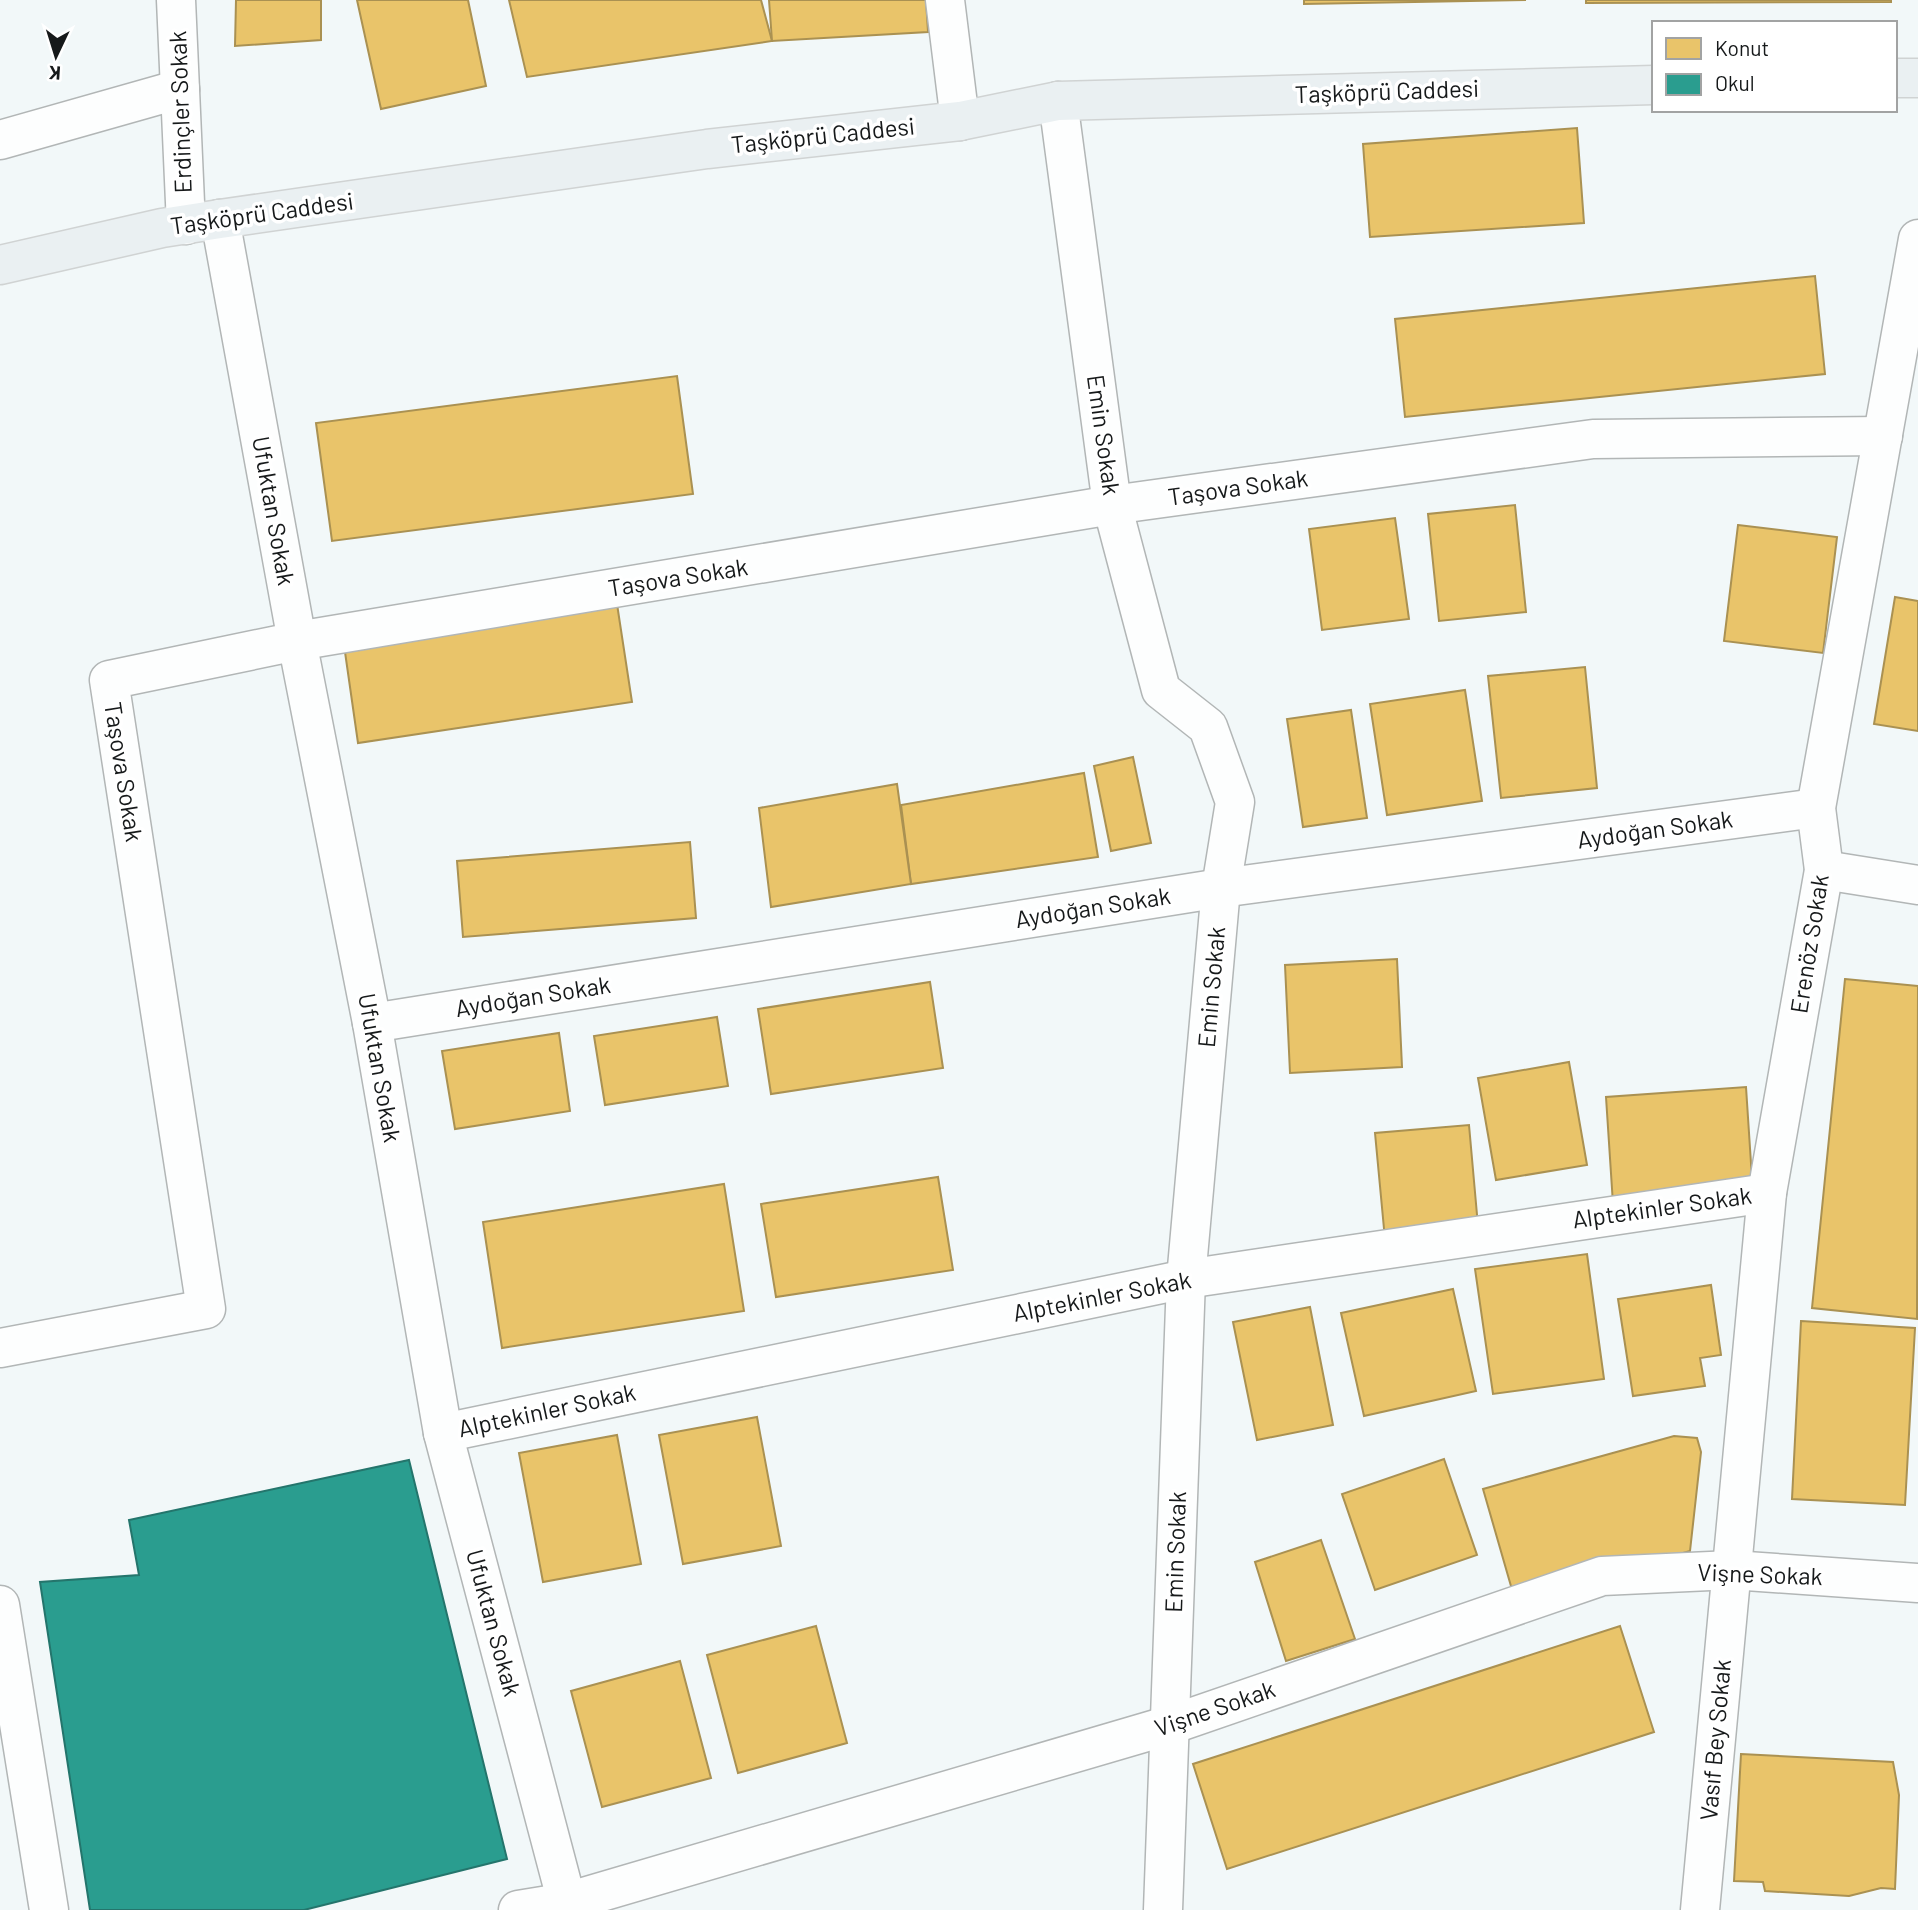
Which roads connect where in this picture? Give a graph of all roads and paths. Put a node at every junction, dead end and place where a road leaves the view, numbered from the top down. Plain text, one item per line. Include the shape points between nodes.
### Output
1 (176, 0) edge
2 (945, 0) edge
3 (1897, 78) edge
4 (1918, 78) edge
5 (1652, 85) edge
6 (180, 89) junction
7 (1058, 101) junction
8 (960, 121) junction
9 (0, 140) edge
10 (203, 222) junction
11 (1918, 239) edge
12 (0, 265) edge
13 (1883, 436) junction
14 (1112, 505) junction
15 (297, 641) junction
16 (1816, 808) junction
17 (1824, 870) junction
18 (1918, 885) edge
19 (1221, 888) junction
20 (372, 1023) junction
21 (1767, 1193) junction
22 (1186, 1279) junction
23 (0, 1348) edge
24 (443, 1433) junction
25 (1732, 1570) junction
26 (1918, 1583) edge
27 (0, 1605) edge
28 (1170, 1725) junction
29 (568, 1906) edge
30 (49, 1910) edge
31 (518, 1910) edge
32 (1163, 1910) edge
33 (1700, 1910) edge

1 - 6 street, Erdinçler Sokak
2 - 8 street
3 - 4 main road
5 - 7 main road, Taşköprü Caddesi
6 - 9 street
6 - 10 street, Erdinçler Sokak
7 - 8 main road, Taşköprü Caddesi
7 - 14 street, Emin Sokak
8 - 10 main road, Taşköprü Caddesi via 707,149
10 - 12 main road, Taşköprü Caddesi
10 - 15 street, Ufuktan Sokak
11 - 13 street, Erenöz Sokak
13 - 14 street, Taşova Sokak via 1593,439
13 - 16 street, Erenöz Sokak
14 - 15 street, Taşova Sokak
14 - 19 street, Emin Sokak via 1161,690 1208,727 1235,802
15 - 20 street, Ufuktan Sokak
15 - 23 street, Taşova Sokak via 109,680 206,1309
16 - 17 street, Erenöz Sokak
16 - 19 street, Aydoğan Sokak
17 - 18 street
17 - 21 street, Erenöz Sokak
19 - 20 street, Aydoğan Sokak
19 - 22 street, Emin Sokak
20 - 24 street, Ufuktan Sokak
21 - 22 street, Alptekinler Sokak
21 - 25 street, Erenöz Sokak
22 - 24 street, Alptekinler Sokak
22 - 28 street, Emin Sokak
24 - 29 street, Ufuktan Sokak
25 - 26 street, Vişne Sokak
25 - 28 street, Vişne Sokak via 1602,1576
25 - 33 street, Vasıf Bey Sokak
27 - 30 street
28 - 29 street, Vişne Sokak
28 - 32 street, Emin Sokak
29 - 31 street, Vişne Sokak

